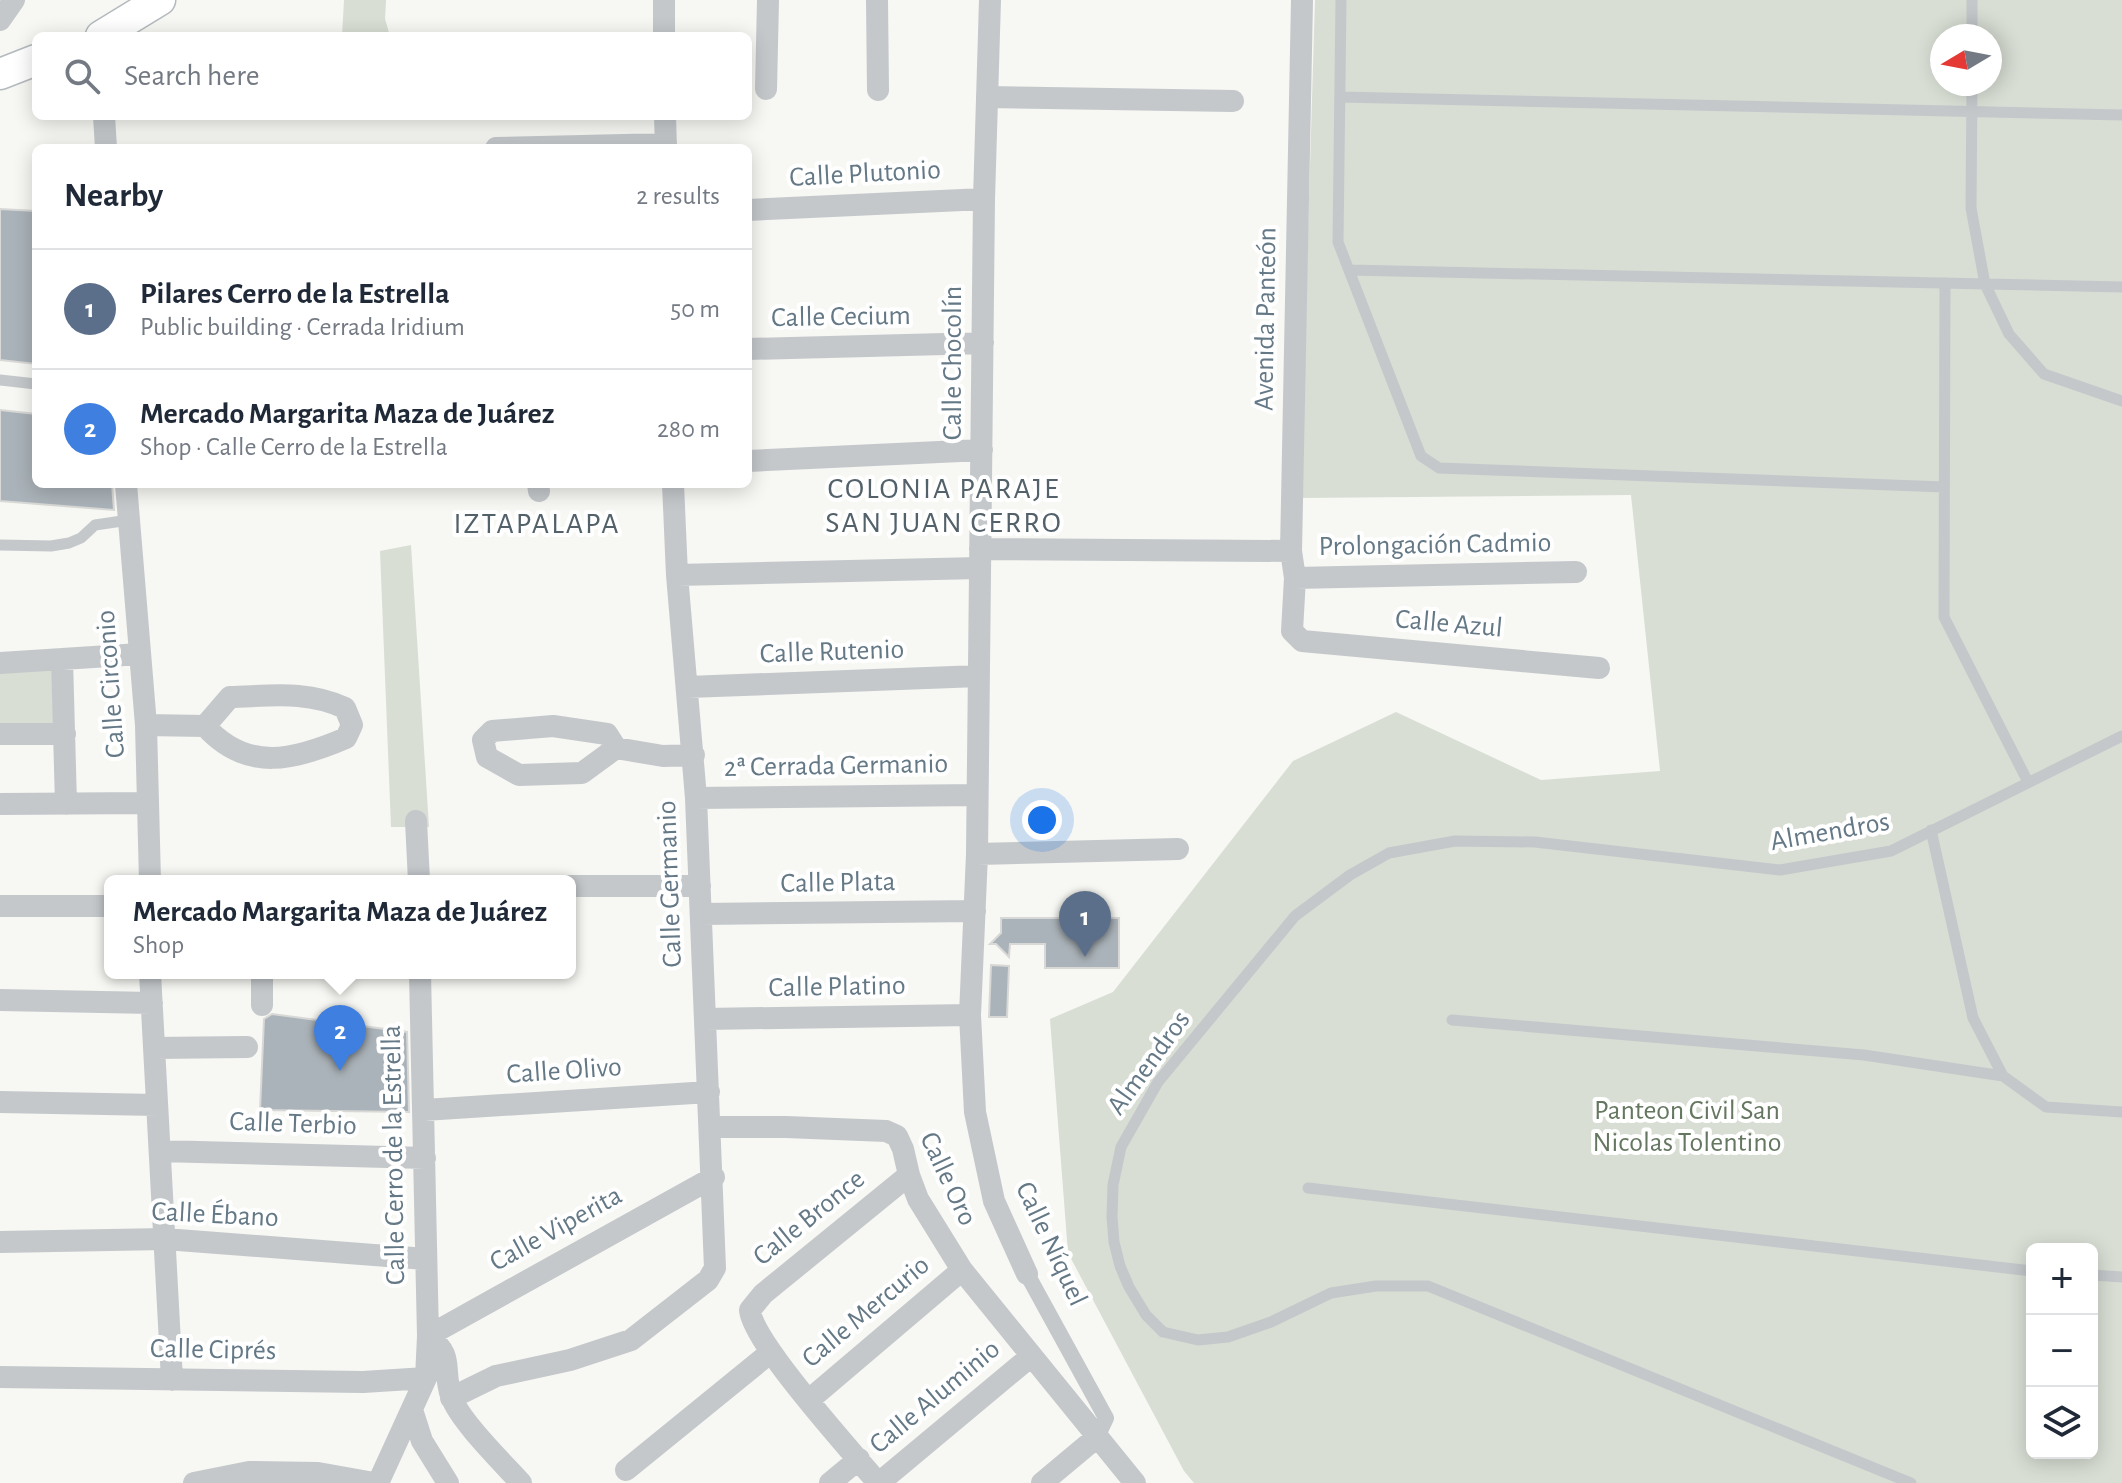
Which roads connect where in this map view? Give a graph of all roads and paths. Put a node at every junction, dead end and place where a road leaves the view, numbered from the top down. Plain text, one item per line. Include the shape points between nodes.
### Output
1 (14, 0) edge
2 (160, 0) edge
3 (664, 0) edge
4 (768, 0) edge
5 (877, 0) edge
6 (990, 0) edge
7 (1302, 0) edge
8 (1341, 0) edge
9 (1972, 0) edge
10 (0, 20) edge
11 (1972, 24) edge
12 (108, 32) edge
13 (664, 32) edge
14 (32, 62) edge
15 (0, 74) edge
16 (766, 89) dead end
17 (878, 90) dead end
18 (1972, 96) edge
19 (987, 97) junction
20 (1341, 97) junction
21 (1233, 101) dead end
22 (1972, 111) junction
23 (2122, 115) edge
24 (104, 120) edge
25 (665, 120) edge
26 (106, 144) edge
27 (666, 144) edge
28 (984, 199) junction
29 (752, 210) edge
30 (1349, 270) junction
31 (1945, 283) junction
32 (1985, 284) junction
33 (2122, 287) edge
34 (983, 343) junction
35 (752, 349) edge
36 (0, 380) edge
37 (32, 384) edge
38 (2122, 401) edge
39 (982, 450) junction
40 (752, 461) edge
41 (1944, 487) junction
42 (126, 488) edge
43 (673, 488) edge
44 (129, 520) junction
45 (0, 545) edge
46 (1291, 551) junction
47 (979, 558) junction
48 (1576, 572) dead end
49 (677, 575) junction
50 (1295, 578) junction
51 (1295, 637) joint
52 (140, 654) junction
53 (62, 659) junction
54 (0, 663) edge
55 (1599, 668) dead end
56 (979, 676) junction
57 (688, 687) junction
58 (146, 725) junction
59 (205, 726) junction
60 (0, 734) edge
61 (65, 734) junction
62 (2122, 736) edge
63 (616, 748) junction
64 (694, 755) junction
65 (2028, 782) junction
66 (977, 795) junction
67 (696, 798) junction
68 (147, 803) junction
69 (0, 804) edge
70 (66, 804) junction
71 (416, 821) dead end
72 (1931, 830) junction
73 (1178, 849) dead end
74 (977, 854) junction
75 (150, 875) edge
76 (419, 875) edge
77 (576, 886) edge
78 (700, 886) junction
79 (0, 906) edge
80 (104, 906) edge
81 (975, 911) junction
82 (701, 914) junction
83 (150, 979) edge
84 (262, 979) edge
85 (420, 979) edge
86 (0, 1000) edge
87 (152, 1003) junction
88 (262, 1005) dead end
89 (970, 1015) junction
90 (706, 1019) junction
91 (1452, 1020) dead end
92 (247, 1047) dead end
93 (154, 1048) junction
94 (2003, 1076) junction
95 (709, 1092) junction
96 (0, 1102) edge
97 (157, 1105) junction
98 (424, 1110) junction
99 (2122, 1112) edge
100 (711, 1127) junction
101 (160, 1151) junction
102 (425, 1158) junction
103 (909, 1175) junction
104 (714, 1177) junction
105 (1308, 1188) dead end
106 (165, 1239) junction
107 (0, 1242) edge
108 (426, 1259) junction
109 (962, 1270) junction
110 (2026, 1270) edge
111 (1027, 1274) joint
112 (2098, 1275) edge
113 (2122, 1277) edge
114 (428, 1336) junction
115 (771, 1352) junction
116 (1030, 1357) junction
117 (0, 1377) edge
118 (426, 1378) junction
119 (172, 1380) junction
120 (451, 1398) junction
121 (809, 1400) junction
122 (412, 1410) junction
123 (1097, 1437) junction
124 (859, 1459) junction
125 (626, 1470) dead end
126 (208, 1482) edge
127 (376, 1483) edge
128 (448, 1483) edge
129 (521, 1483) edge
130 (830, 1483) edge
131 (879, 1483) edge
132 (1042, 1483) edge
133 (1135, 1483) edge
134 (1911, 1483) edge

1 - 10 street
2 - 12 main road
3 - 13 street
4 - 16 street
5 - 17 street
6 - 19 street, Calle Chocolín
7 - 46 street, Avenida Panteón
8 - 20 lane
9 - 11 lane
14 - 15 main road
18 - 22 lane
19 - 21 street
19 - 28 street, Calle Chocolín
20 - 22 lane
20 - 30 lane via 1338,242
22 - 23 lane
22 - 32 lane via 1971,208
24 - 26 street
25 - 27 street
28 - 29 street, Calle Plutonio
28 - 34 street, Calle Chocolín
30 - 31 lane
30 - 41 lane via 1421,456 1439,468
31 - 32 lane
31 - 41 lane
32 - 33 lane
32 - 38 lane via 2009,334 2044,374
34 - 35 street, Calle Cecium
34 - 39 street, Calle Chocolín
36 - 37 lane
39 - 40 street
39 - 47 street, Calle Chocolín
41 - 65 lane via 1944,617
42 - 44 street, Calle Circonio
43 - 49 street, Calle Germanio
44 - 45 lane via 95,525 81,538 51,546
44 - 52 street, Calle Circonio
46 - 47 street, Prolongación Cadmio
46 - 50 street, Avenida Panteón
47 - 49 street, Prolongación Cadmio
47 - 56 street, Calle Chocolín
48 - 50 street, Prolongación Cadmio
49 - 57 street, Calle Germanio
50 - 51 street, Avenida Panteón
51 - 55 street, Calle Azul
52 - 53 street
52 - 58 street, Calle Circonio
53 - 54 street
53 - 61 street
56 - 57 street, Calle Rutenio
56 - 66 street, Calle Chocolín
57 - 64 street, Calle Germanio
58 - 59 street
58 - 68 street, Calle Circonio
59 - 59 street via 218,740 248,756 282,759 346,738 352,725 345,708 323,698 288,695 230,697
60 - 61 street
61 - 70 street
62 - 65 lane, Almendros
63 - 63 street via 607,734 553,726 492,731 483,740 487,757 519,775 582,773
63 - 64 street
64 - 67 street, Calle Germanio
65 - 72 lane, Almendros
66 - 67 street, 2ª Cerrada Germanio
66 - 74 street, Calle Chocolín
67 - 78 street, Calle Germanio
68 - 70 street
68 - 75 street, Calle Circonio
69 - 70 street
71 - 76 street
72 - 94 lane via 1973,1018
72 - 134 lane, Almendros via 1891,851 1780,870 1535,842 1455,841 1389,853 1295,916 1158,1082 1121,1147 1112,1201 1120,1266 1146,1315 1163,1332 1198,1340 1228,1337 1331,1293 1428,1286
73 - 74 street
74 - 81 street, Calle Chocolín
77 - 78 street
78 - 82 street, Calle Germanio
79 - 80 street
81 - 82 street, Calle Plata
81 - 89 street, Calle Chocolín
82 - 90 street, Calle Germanio
83 - 87 street
84 - 88 street
85 - 98 street, Calle Cerro de la Estrella
86 - 87 street
87 - 93 street
89 - 90 street, Calle Platino
89 - 111 street, Calle Níquel via 975,1112 994,1201
90 - 95 street, Calle Germanio
91 - 94 lane via 1864,1055
92 - 93 street
93 - 97 street
94 - 99 lane via 2046,1107
95 - 98 street, Calle Olivo
95 - 100 street, Calle Germanio
96 - 97 street
97 - 101 street
98 - 102 street, Calle Cerro de la Estrella
100 - 103 street, Calle Oro via 886,1131 897,1136
100 - 104 street, Calle Germanio
101 - 102 street, Calle Terbio
101 - 106 street
102 - 108 street, Calle Cerro de la Estrella
103 - 109 street, Calle Oro
103 - 115 street, Calle Bronce via 750,1310
104 - 114 street, Calle Viperita
104 - 120 street, Calle Germanio via 715,1268 708,1280 631,1340 496,1376
105 - 110 lane
106 - 107 street, Calle Ébano
106 - 108 street, Calle Ébano
106 - 119 street
108 - 114 street, Calle Cerro de la Estrella
109 - 116 street, Calle Oro
109 - 121 street, Calle Mercurio
111 - 123 street, Calle Níquel via 1106,1418
112 - 113 lane
114 - 118 street, Calle Cerro de la Estrella
114 - 120 street via 446,1356
115 - 121 street
115 - 125 street
116 - 123 street
116 - 131 street, Calle Aluminio
117 - 119 street, Calle Ciprés
118 - 119 street, Calle Ciprés
118 - 122 street
120 - 129 street
121 - 124 street
122 - 127 street
122 - 128 street via 422,1441
123 - 132 street
123 - 133 street
124 - 130 street
124 - 131 street
126 - 127 street via 249,1472 318,1473

